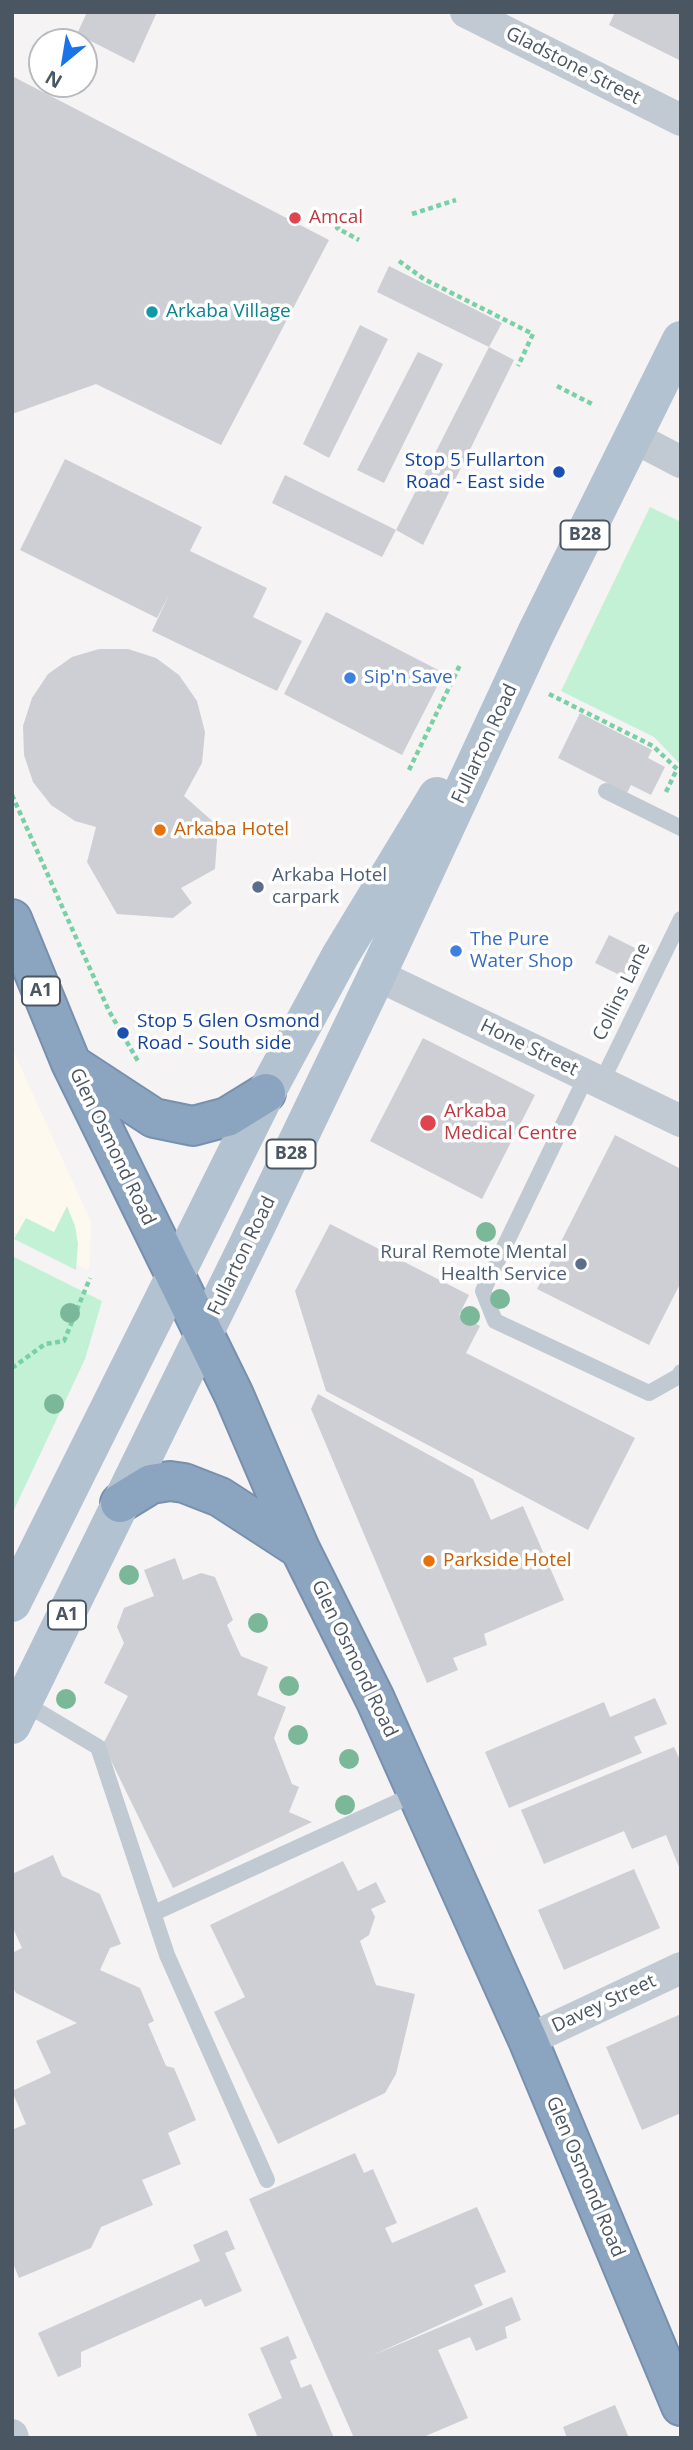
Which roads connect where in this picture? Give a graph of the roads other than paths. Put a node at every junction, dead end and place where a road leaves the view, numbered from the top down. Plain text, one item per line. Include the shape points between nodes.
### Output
1 (466, 12) edge
2 (681, 120) edge
3 (681, 340) edge
4 (633, 438) junction
5 (681, 462) edge
6 (537, 633) junction
7 (606, 791) dead end
8 (681, 828) edge
9 (12, 919) edge
10 (681, 919) edge
11 (377, 975) junction
12 (71, 1063) junction
13 (594, 1079) junction
14 (266, 1093) junction
15 (681, 1121) edge
16 (176, 1275) junction
17 (204, 1334) junction
18 (681, 1372) edge
19 (120, 1503) junction
20 (300, 1549) junction
21 (12, 1603) edge
22 (18, 1714) edge
23 (417, 1793) junction
24 (154, 1913) junction
25 (681, 1968) edge
26 (528, 2040) junction
27 (267, 2180) dead end
28 (681, 2406) edge

1 - 2 street, Gladstone Street
3 - 4 main road, Fullarton Road / B28
4 - 5 street
4 - 6 main road, Fullarton Road / B28
6 - 11 main road, Fullarton Road / B28
6 - 14 main road, Fullarton Road / B28 via 340,957
7 - 8 lane
9 - 12 highway, Glen Osmond Road / A1
10 - 13 lane, Collins Lane
11 - 13 street, Hone Street
11 - 17 main road, Fullarton Road / B28
12 - 14 highway via 154,1118 193,1126 227,1117
12 - 16 highway, Glen Osmond Road / A1
13 - 15 street, Hone Street
13 - 18 lane, Collins Lane via 483,1291 495,1321 649,1393
14 - 16 main road, Fullarton Road / B28
16 - 17 highway, Glen Osmond Road / A1
16 - 21 main road, Fullarton Road
17 - 19 main road, Fullarton Road / A1
17 - 20 highway, Glen Osmond Road
19 - 20 highway via 151,1484 184,1483 220,1497
19 - 22 main road, Fullarton Road / A1
20 - 23 highway, Glen Osmond Road
22 - 24 lane via 98,1747
23 - 24 lane
23 - 26 highway, Glen Osmond Road
24 - 27 lane via 167,1955
25 - 26 street, Davey Street
26 - 28 highway, Glen Osmond Road

